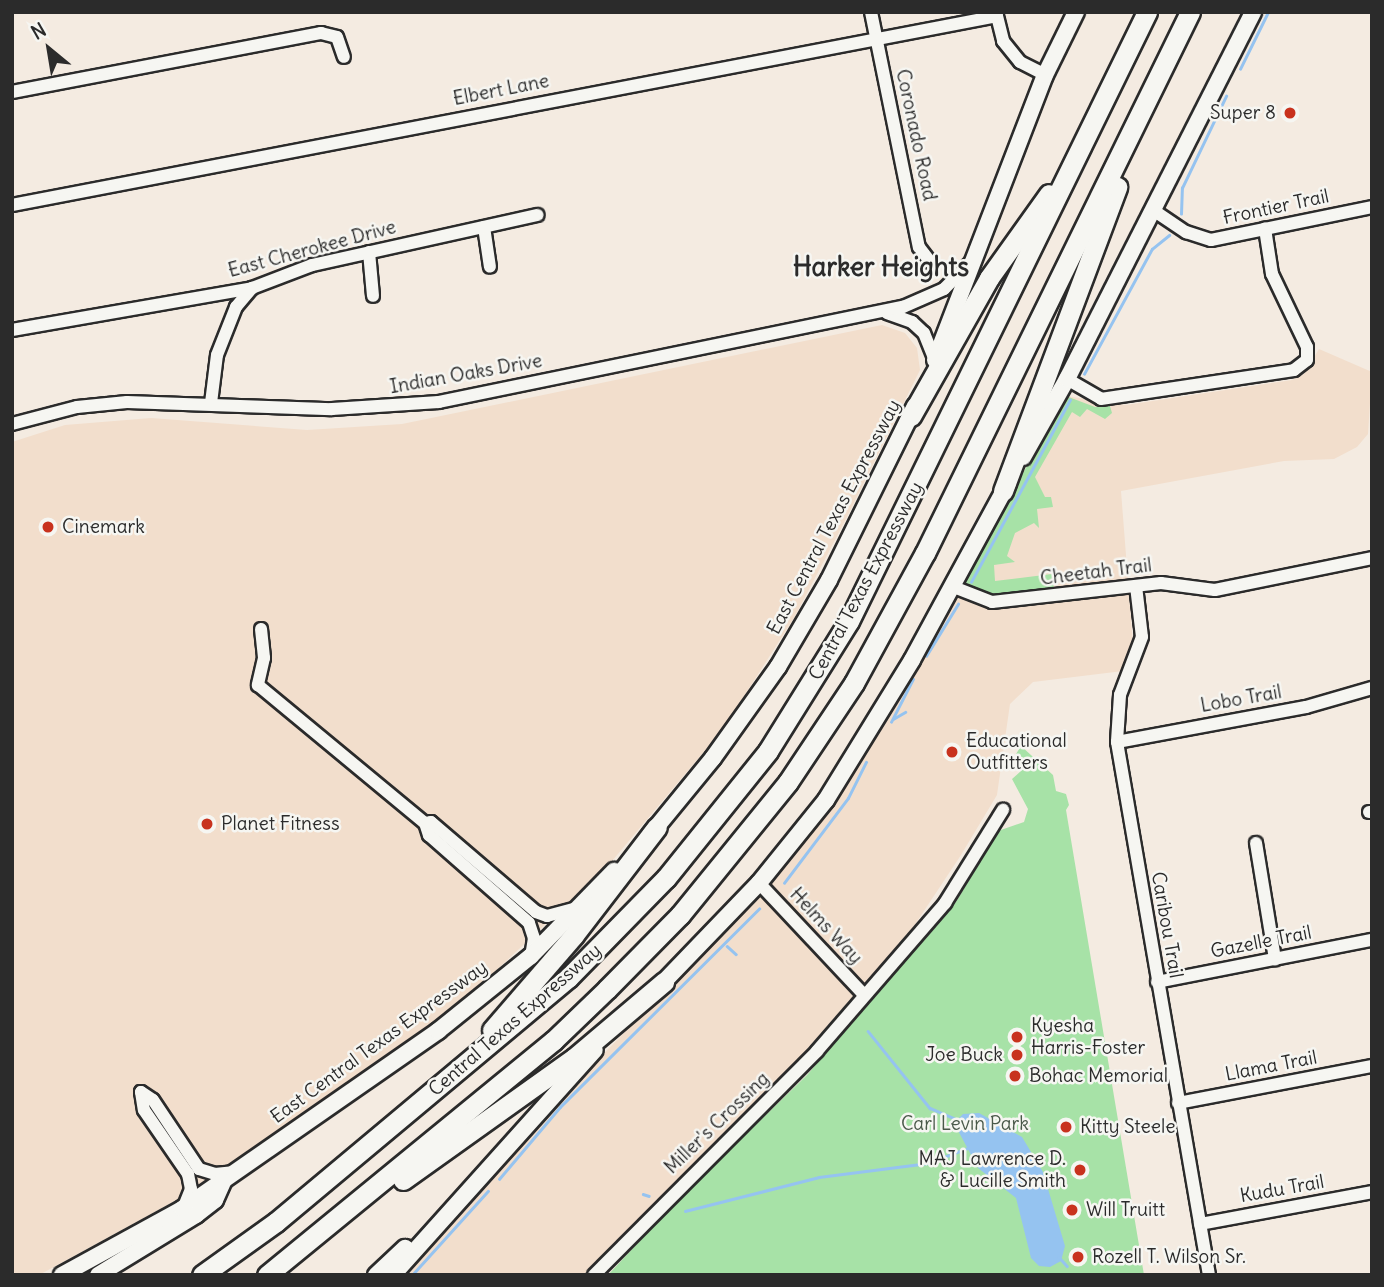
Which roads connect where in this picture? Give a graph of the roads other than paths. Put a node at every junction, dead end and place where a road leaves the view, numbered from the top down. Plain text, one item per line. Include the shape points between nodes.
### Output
1 (871, 12) edge
2 (1076, 12) edge
3 (1147, 12) edge
4 (1190, 12) edge
5 (1253, 12) edge
6 (996, 14) edge
7 (876, 37) junction
8 (344, 57) dead end
9 (1045, 75) junction
10 (12, 92) edge
11 (1126, 144) junction
12 (1080, 150) junction
13 (12, 205) edge
14 (1372, 207) edge
15 (1153, 210) junction
16 (538, 215) dead end
17 (484, 227) junction
18 (1265, 229) junction
19 (369, 252) junction
20 (974, 258) junction
21 (931, 263) dead end
22 (490, 267) dead end
23 (252, 288) junction
24 (373, 296) dead end
25 (880, 313) junction
26 (12, 330) edge
27 (935, 360) junction
28 (1067, 379) junction
29 (211, 403) junction
30 (911, 416) junction
31 (12, 424) edge
32 (1003, 491) junction
33 (1372, 558) edge
34 (951, 586) junction
35 (1136, 586) junction
36 (261, 629) dead end
37 (1372, 688) edge
38 (1117, 742) junction
39 (1003, 810) dead end
40 (425, 822) junction
41 (657, 827) junction
42 (1256, 843) dead end
43 (759, 883) junction
44 (577, 908) junction
45 (1372, 940) edge
46 (531, 956) junction
47 (1275, 959) junction
48 (664, 982) junction
49 (1157, 982) junction
50 (864, 995) junction
51 (1372, 1066) edge
52 (1178, 1103) junction
53 (364, 1150) junction
54 (230, 1176) junction
55 (1372, 1192) edge
56 (183, 1209) junction
57 (1200, 1224) junction
58 (434, 1228) junction
59 (313, 1241) junction
60 (62, 1275) edge
61 (98, 1275) edge
62 (202, 1275) edge
63 (267, 1275) edge
64 (376, 1275) edge
65 (393, 1275) edge
66 (594, 1275) edge
67 (1209, 1275) edge

1 - 7 street, Coronado Road
2 - 9 main road, East Central Texas Expressway
3 - 12 highway, Central Texas Expressway
4 - 11 highway, Central Texas Expressway
5 - 15 main road
6 - 7 street, Elbert Lane
6 - 9 street via 1003,41 1020,62
7 - 13 street, Elbert Lane
7 - 21 street, Coronado Road via 919,247
8 - 10 street via 337,37 321,33
9 - 20 main road, East Central Texas Expressway
11 - 32 highway via 1121,177
11 - 59 highway, Central Texas Expressway via 882,635 833,716 764,814 680,915 553,1041
12 - 30 highway via 989,278
12 - 53 highway, Central Texas Expressway via 849,621 768,751 666,878 568,978
14 - 18 street, Frontier Trail
15 - 18 street, Frontier Trail via 1202,239
15 - 28 main road
16 - 17 street, East Cherokee Drive
17 - 19 street, East Cherokee Drive
17 - 22 street
18 - 28 street via 1272,274 1307,346 1307,360 1294,370 1101,399
19 - 23 street, East Cherokee Drive via 312,265
19 - 24 street
20 - 25 street, Indian Oaks Drive via 954,282 933,296
20 - 27 main road, East Central Texas Expressway
23 - 26 street, East Cherokee Drive
23 - 29 street via 236,307 217,355
25 - 27 street via 898,314 912,322 924,333
25 - 29 street, Indian Oaks Drive via 439,402 332,410
27 - 30 main road, East Central Texas Expressway
28 - 32 main road
29 - 31 street, Indian Oaks Drive via 127,402 77,407
30 - 41 main road, East Central Texas Expressway via 829,580 778,667
32 - 34 main road
33 - 35 street, Cheetah Trail via 1215,590 1161,583
34 - 35 street, Cheetah Trail via 992,602
34 - 43 main road via 833,789
35 - 38 street, Caribou Trail via 1142,637 1120,695
36 - 40 street via 264,657 258,685
37 - 38 street, Lobo Trail via 1306,707
38 - 49 street, Caribou Trail
39 - 50 street, Miller's Crossing via 945,903
40 - 44 street via 431,822 536,912 547,916
40 - 46 street via 429,835 529,923 534,938
41 - 44 main road, East Central Texas Expressway
41 - 53 highway via 521,998 489,1033 375,1131
42 - 47 street
43 - 48 main road
43 - 50 street, Helms Way
44 - 46 main road, East Central Texas Expressway
45 - 47 street, Gazelle Trail
46 - 54 main road, East Central Texas Expressway via 438,1031
47 - 49 street, Gazelle Trail
48 - 58 main road via 552,1093
48 - 59 highway via 545,1079 331,1234
49 - 52 street, Caribou Trail
50 - 66 street, Miller's Crossing via 797,1073
51 - 52 street, Llama Trail
52 - 57 street, Caribou Trail
53 - 62 highway, Central Texas Expressway
54 - 56 main road, East Central Texas Expressway
54 - 56 street via 199,1169 153,1100 141,1092 144,1110 188,1174 191,1189
54 - 61 main road via 215,1200 196,1215
55 - 57 street, Kudu Trail
56 - 60 main road, East Central Texas Expressway
57 - 67 street, Caribou Trail
58 - 64 main road
58 - 65 main road
59 - 63 highway, Central Texas Expressway

